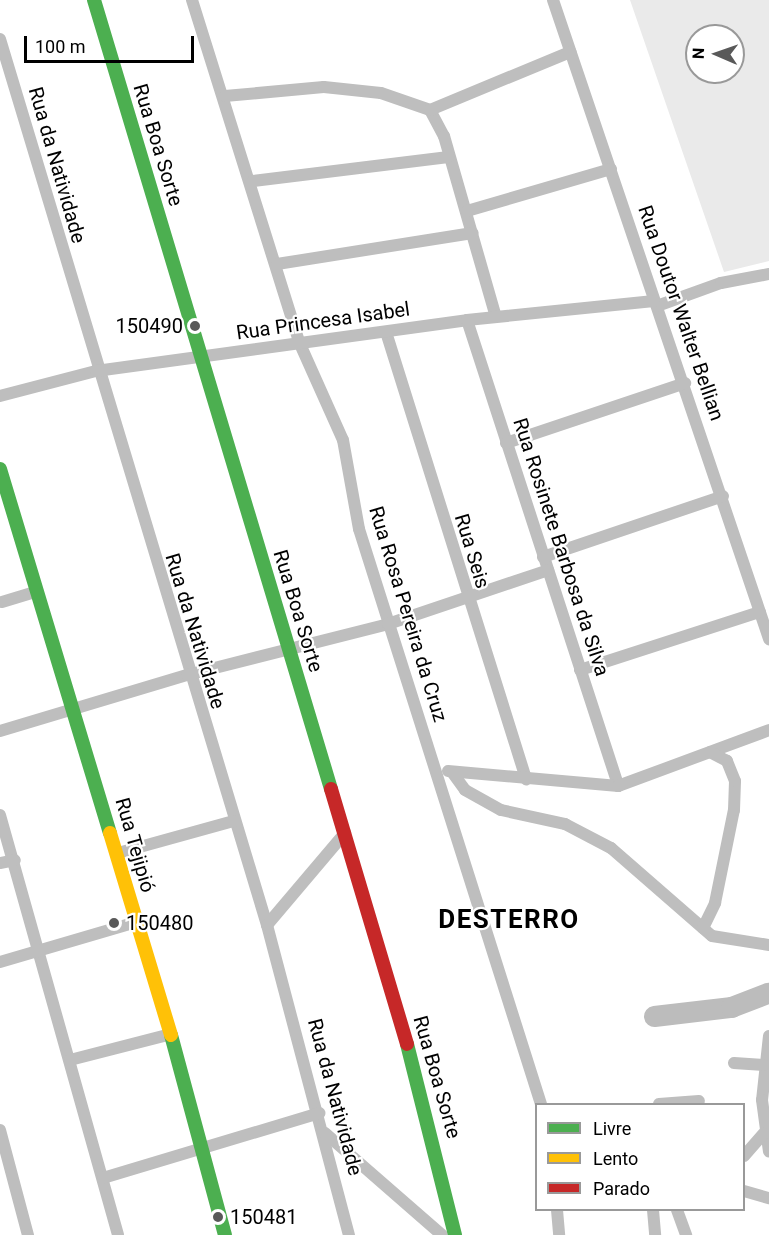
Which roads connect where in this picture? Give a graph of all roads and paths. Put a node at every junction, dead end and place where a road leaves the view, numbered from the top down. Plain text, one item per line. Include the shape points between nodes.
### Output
1 (94, 0) edge
2 (192, 0) edge
3 (553, 0) edge
4 (0, 39) edge
5 (570, 52) junction
6 (225, 96) junction
7 (430, 110) junction
8 (449, 157) junction
9 (611, 169) junction
10 (253, 181) junction
11 (467, 211) junction
12 (473, 233) junction
13 (277, 264) junction
14 (769, 274) edge
15 (656, 304) junction
16 (496, 317) junction
17 (467, 320) junction
18 (386, 332) junction
19 (300, 344) junction
20 (201, 359) junction
21 (96, 371) junction
22 (685, 383) junction
23 (0, 396) edge
24 (507, 443) junction
25 (0, 469) edge
26 (723, 496) junction
27 (543, 557) junction
28 (548, 570) junction
29 (37, 591) junction
30 (466, 597) junction
31 (2, 602) dead end
32 (760, 612) junction
33 (388, 624) junction
34 (769, 639) edge
35 (289, 649) junction
36 (580, 670) junction
37 (187, 675) junction
38 (73, 710) junction
39 (769, 730) edge
40 (0, 731) edge
41 (711, 752) junction
42 (435, 769) junction
43 (452, 772) junction
44 (526, 780) junction
45 (618, 786) junction
46 (0, 815) edge
47 (233, 821) junction
48 (345, 833) junction
49 (118, 853) junction
50 (15, 860) junction
51 (0, 863) edge
52 (137, 922) junction
53 (267, 925) junction
54 (703, 928) junction
55 (769, 945) edge
56 (41, 952) junction
57 (0, 962) edge
58 (171, 1034) junction
59 (769, 1036) edge
60 (70, 1060) junction
61 (734, 1063) dead end
62 (764, 1065) junction
63 (765, 1100) edge
64 (699, 1101) dead end
65 (541, 1103) edge
66 (672, 1103) edge
67 (320, 1113) junction
68 (0, 1130) edge
69 (325, 1133) junction
70 (764, 1133) junction
71 (206, 1150) junction
72 (769, 1152) edge
73 (745, 1155) edge
74 (103, 1178) junction
75 (745, 1191) edge
76 (769, 1198) edge
77 (557, 1211) edge
78 (653, 1211) edge
79 (678, 1211) edge
80 (28, 1235) edge
81 (118, 1235) edge
82 (225, 1235) edge
83 (349, 1235) edge
84 (442, 1235) edge
85 (455, 1235) edge
86 (559, 1235) edge
87 (655, 1235) edge
88 (686, 1235) edge

1 - 20 street, Rua Boa Sorte
2 - 6 street, Rua Rosa Pereira da Cruz
3 - 5 street, Rua Doutor Walter Bellian
4 - 21 street, Rua da Natividade
5 - 7 street
5 - 9 street, Rua Doutor Walter Bellian
6 - 7 street via 324,87 381,93
6 - 10 street, Rua Rosa Pereira da Cruz
7 - 8 street
8 - 10 street
8 - 11 street
9 - 11 street
9 - 15 street, Rua Doutor Walter Bellian
10 - 13 street, Rua Rosa Pereira da Cruz
11 - 12 street
12 - 13 street
12 - 16 street
13 - 19 street, Rua Rosa Pereira da Cruz
14 - 15 street, Rua Princesa Isabel via 721,283
15 - 16 street, Rua Princesa Isabel
15 - 22 street, Rua Doutor Walter Bellian
16 - 17 street, Rua Princesa Isabel
17 - 18 street, Rua Princesa Isabel
17 - 24 street, Rua Rosinete Barbosa da Silva
18 - 19 street, Rua Princesa Isabel
18 - 30 street, Rua Seis
19 - 20 street, Rua Princesa Isabel
19 - 33 street, Rua Rosa Pereira da Cruz via 343,440 359,529
20 - 21 street, Rua Princesa Isabel
20 - 35 street, Rua Boa Sorte
21 - 23 street, Rua Princesa Isabel
21 - 37 street, Rua da Natividade
22 - 24 street
22 - 26 street, Rua Doutor Walter Bellian
24 - 27 street, Rua Rosinete Barbosa da Silva
25 - 29 street, Rua Tejipió
26 - 27 street
26 - 32 street, Rua Doutor Walter Bellian
27 - 28 street, Rua Rosinete Barbosa da Silva
28 - 30 street
28 - 36 street, Rua Rosinete Barbosa da Silva
29 - 31 street
29 - 38 street, Rua Tejipió
30 - 33 street
30 - 44 street, Rua Seis
32 - 34 street, Rua Doutor Walter Bellian
32 - 36 street
33 - 35 street
33 - 42 street, Rua Rosa Pereira da Cruz
35 - 37 street
35 - 48 street, Rua Boa Sorte
36 - 45 street, Rua Rosinete Barbosa da Silva
37 - 38 street
37 - 47 street, Rua da Natividade
38 - 40 street
38 - 49 street, Rua Tejipió
39 - 41 street
41 - 45 street
41 - 54 street via 727,760 735,781 734,810 715,903
42 - 43 street
42 - 65 street, Rua Rosa Pereira da Cruz
43 - 44 street
43 - 54 street via 465,790 501,810 565,824 611,848
44 - 45 street
46 - 50 street
47 - 49 street
47 - 53 street, Rua da Natividade
48 - 53 street
48 - 85 street, Rua Boa Sorte via 436,1145
49 - 52 street, Rua Tejipió
50 - 51 street
50 - 56 street
52 - 56 street
52 - 58 street, Rua Tejipió
53 - 67 street, Rua da Natividade
54 - 55 street via 724,940
56 - 57 street
56 - 60 street
58 - 60 street
58 - 71 street, Rua Tejipió
59 - 62 street
60 - 74 street
61 - 62 street
62 - 63 street
63 - 70 street
64 - 66 street
67 - 69 street, Rua da Natividade
67 - 71 street
68 - 80 street
69 - 83 street, Rua da Natividade
69 - 84 street
70 - 72 street
70 - 73 street
71 - 74 street
71 - 82 street, Rua Tejipió
74 - 81 street
75 - 76 street
77 - 86 street
78 - 87 street
79 - 88 street

